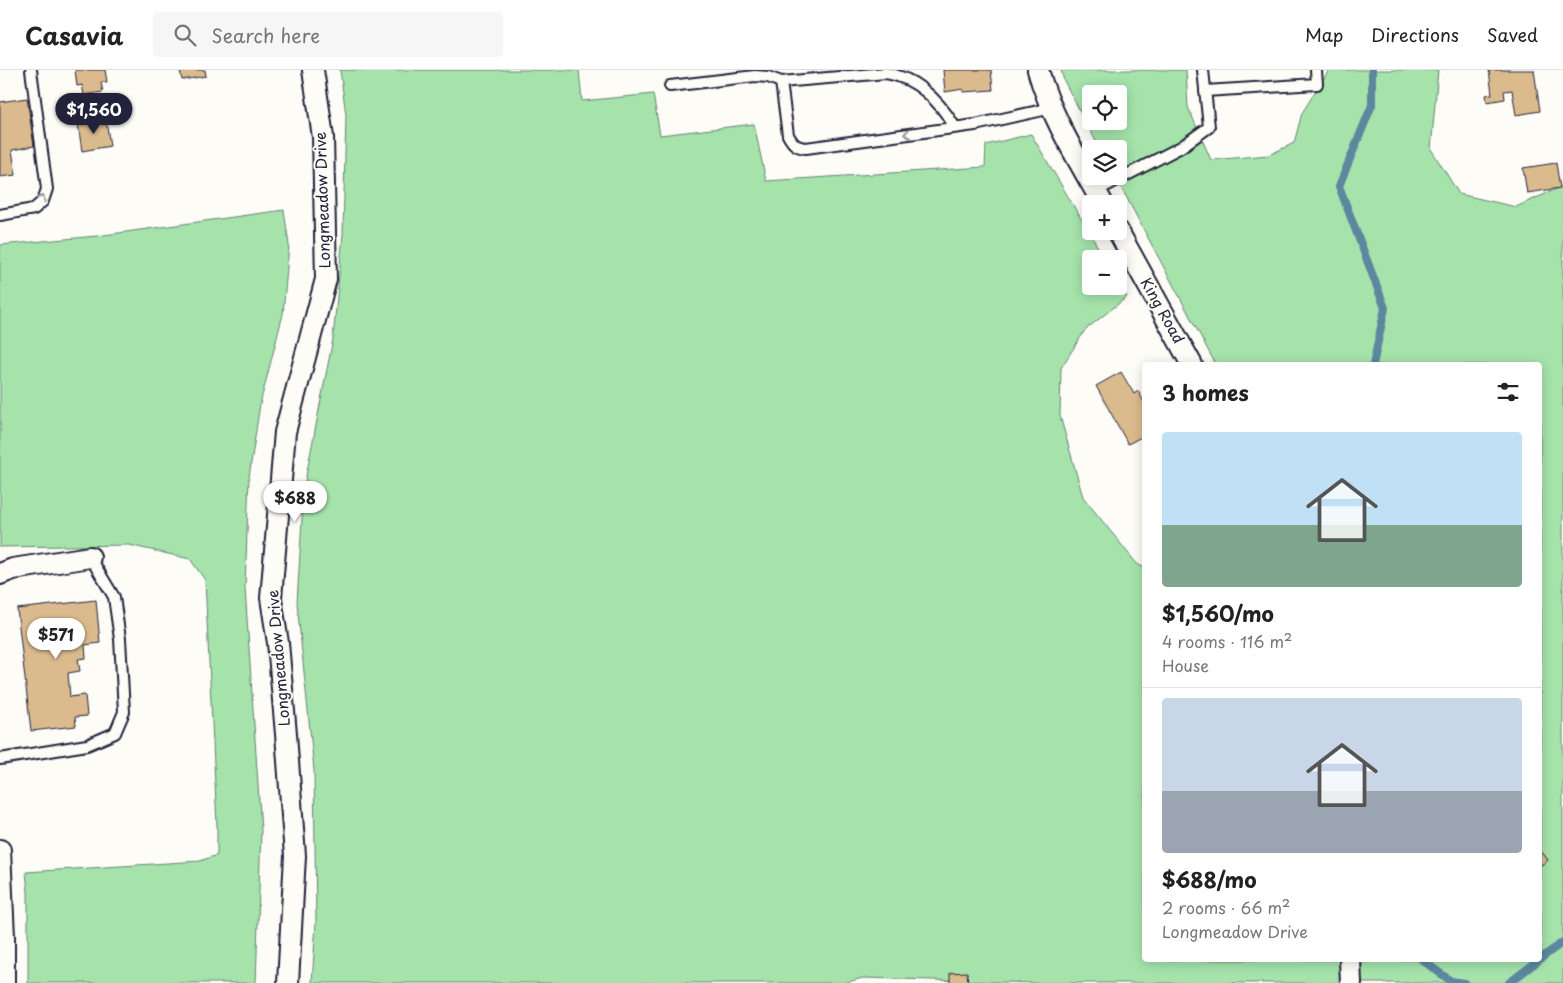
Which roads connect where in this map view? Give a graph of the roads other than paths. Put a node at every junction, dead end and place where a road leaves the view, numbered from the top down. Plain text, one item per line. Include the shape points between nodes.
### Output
1 (30, 70) edge
2 (313, 70) edge
3 (1038, 70) edge
4 (1203, 70) edge
5 (1316, 70) edge
6 (781, 82) junction
7 (670, 86) dead end
8 (1205, 91) junction
9 (1052, 108) junction
10 (955, 127) junction
11 (1098, 195) edge
12 (1102, 195) edge
13 (0, 215) edge
14 (1123, 240) edge
15 (1190, 362) edge
16 (90, 557) joint
17 (0, 574) edge
18 (0, 759) edge
19 (0, 850) edge
20 (1350, 962) edge
21 (4, 983) edge
22 (288, 983) edge
23 (1351, 983) edge

13 -> 1 lane via 34,209 43,201 47,189
2 - 22 street, Longmeadow Drive via 323,137 326,279 285,432 271,598 278,643 295,856
3 - 9 street
4 - 8 lane
5 - 8 lane via 1317,84
6 - 7 lane via 755,76
6 - 10 lane via 886,73 900,75 936,101
10 -> 6 lane via 799,147 788,135
8 - 12 lane via 1209,127
9 - 10 lane via 995,122
9 - 11 street
14 - 15 street, King Road
16 - 17 street via 13,569
16 - 18 lane via 114,597 120,639 124,712 115,733 87,745
19 - 21 street
20 - 23 street

